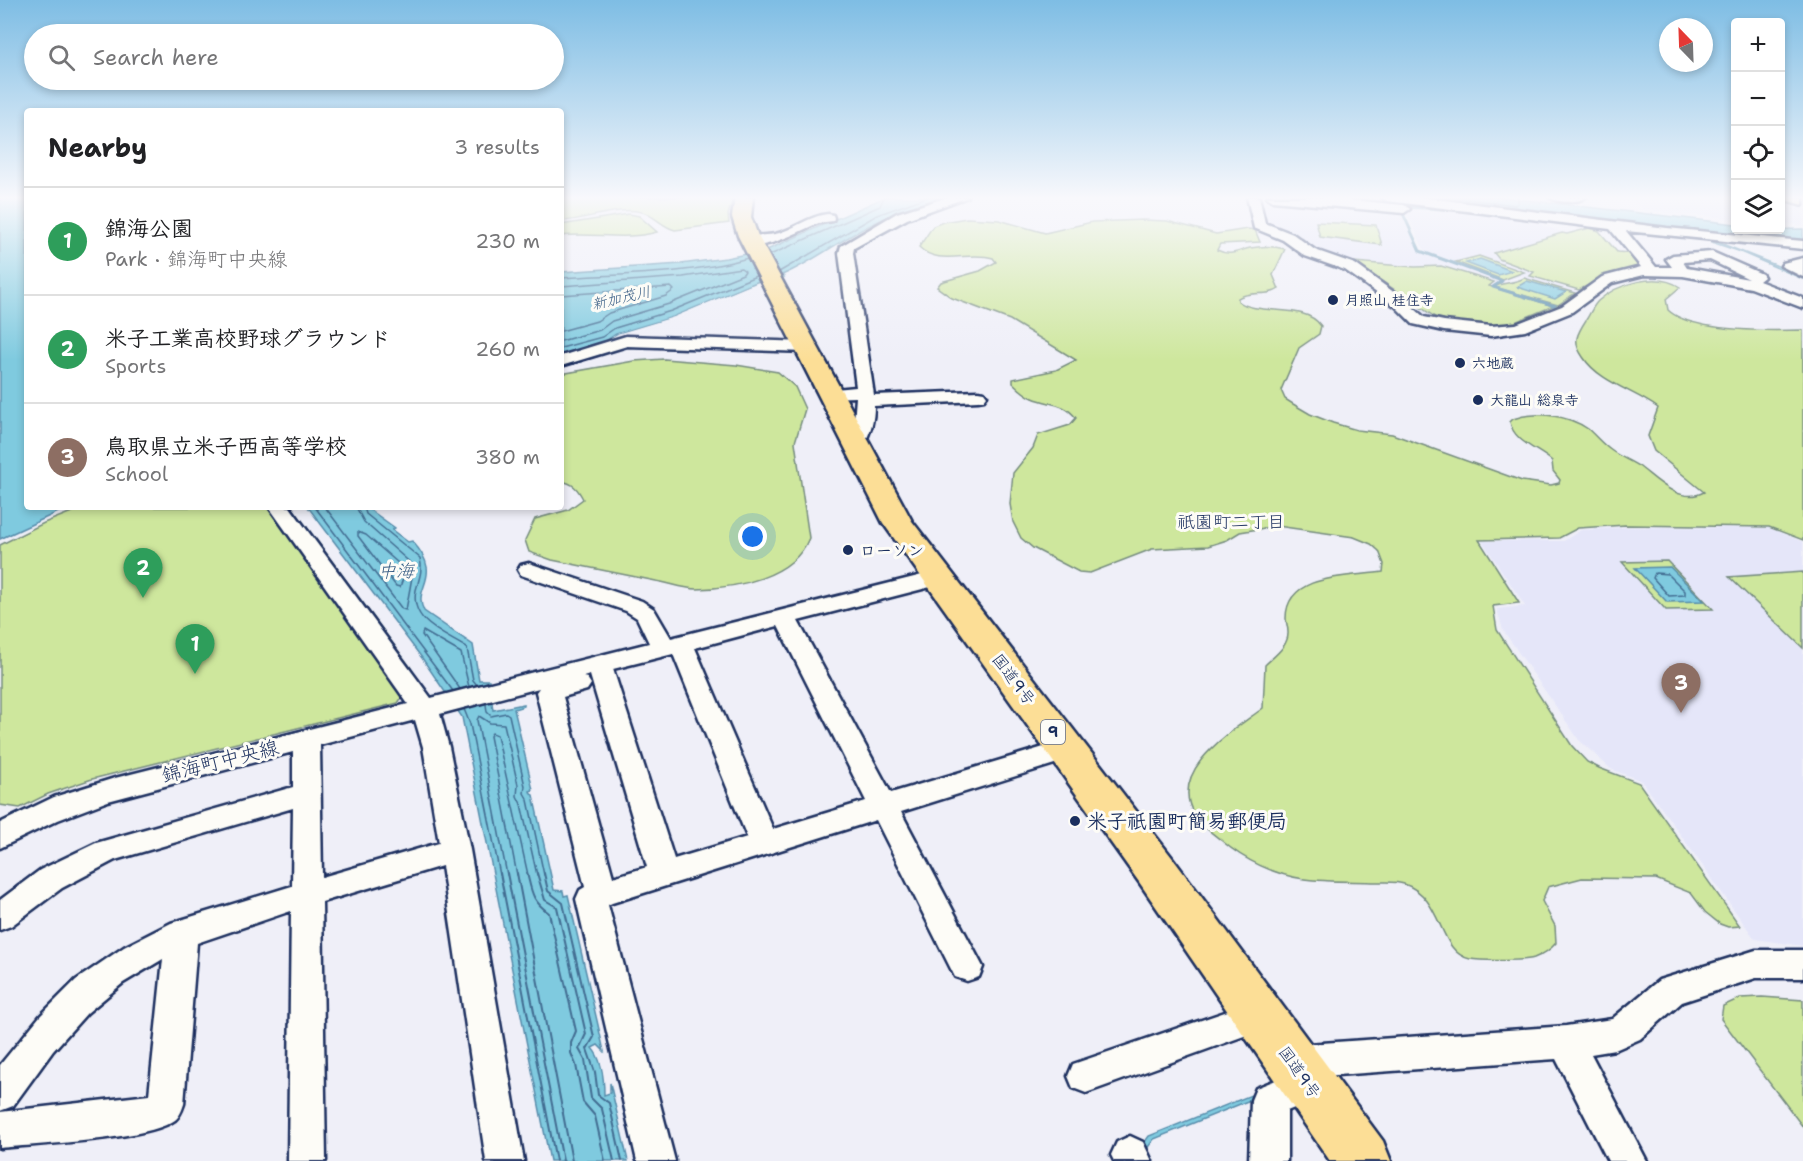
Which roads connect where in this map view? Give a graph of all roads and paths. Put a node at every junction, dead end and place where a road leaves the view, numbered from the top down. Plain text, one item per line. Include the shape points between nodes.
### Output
1 (755, 251) edge
2 (847, 251) edge
3 (1307, 251) edge
4 (1636, 251) edge
5 (1803, 262) edge
6 (1652, 271) junction
7 (1683, 272) junction
8 (1803, 273) edge
9 (1754, 284) junction
10 (1803, 303) edge
11 (806, 347) junction
12 (564, 360) edge
13 (854, 395) junction
14 (978, 396) dead end
15 (281, 510) edge
16 (529, 570) dead end
17 (938, 578) junction
18 (785, 618) junction
19 (677, 649) junction
20 (600, 671) junction
21 (436, 705) junction
22 (307, 738) junction
23 (1067, 750) junction
24 (308, 793) junction
25 (884, 806) junction
26 (0, 837) edge
27 (764, 843) junction
28 (455, 850) junction
29 (664, 873) junction
30 (602, 893) junction
31 (308, 894) junction
32 (0, 917) edge
33 (182, 933) junction
34 (1803, 964) edge
35 (968, 967) dead end
36 (1260, 1015) junction
37 (1566, 1042) junction
38 (1301, 1073) junction
39 (1086, 1076) dead end
40 (0, 1094) edge
41 (0, 1130) edge
42 (308, 1161) edge
43 (505, 1161) edge
44 (656, 1161) edge
45 (1268, 1161) edge
46 (1363, 1161) edge
47 (1628, 1161) edge

1 - 11 highway, 国道9号 / 9
2 - 13 street
3 - 6 street via 1350,267 1419,321 1491,331 1520,328 1567,309 1607,280
4 - 6 street
5 - 8 street via 1788,266
6 - 7 street
7 - 9 street
7 - 9 street via 1673,259 1712,256 1757,276
9 - 10 street
11 - 12 street via 626,341
11 - 13 highway, 国道9号 / 9
13 - 14 street
13 - 17 highway, 国道9号 / 9 via 856,441 898,523
15 - 21 street
16 - 19 street via 640,610
17 - 18 street
17 - 23 highway, 国道9号 / 9
18 - 19 street
18 - 25 street
19 - 20 street
19 - 27 street
20 - 21 street, 錦海町中央線 via 493,690
20 - 29 street
20 - 30 street via 549,692
21 - 22 street, 錦海町中央線
21 - 28 street via 436,747
22 - 24 street
22 - 26 street, 錦海町中央線 via 73,801
23 - 25 street
23 - 36 highway, 国道9号 / 9
24 - 31 street
24 - 32 street via 106,851 51,879
25 - 27 street
25 - 35 street
27 - 29 street
28 - 31 street
28 - 43 street
29 - 30 street
30 - 44 street via 591,899
31 - 33 street
31 - 42 street
33 - 40 street via 90,989 38,1041
33 - 41 street via 166,1104 142,1115
34 - 37 street via 1756,964 1726,972 1671,991 1634,1024 1615,1034
36 - 38 highway, 国道9号 / 9
36 - 39 street
37 - 38 street
37 - 47 street
38 - 45 street via 1269,1100
38 - 46 highway, 国道9号 / 9

